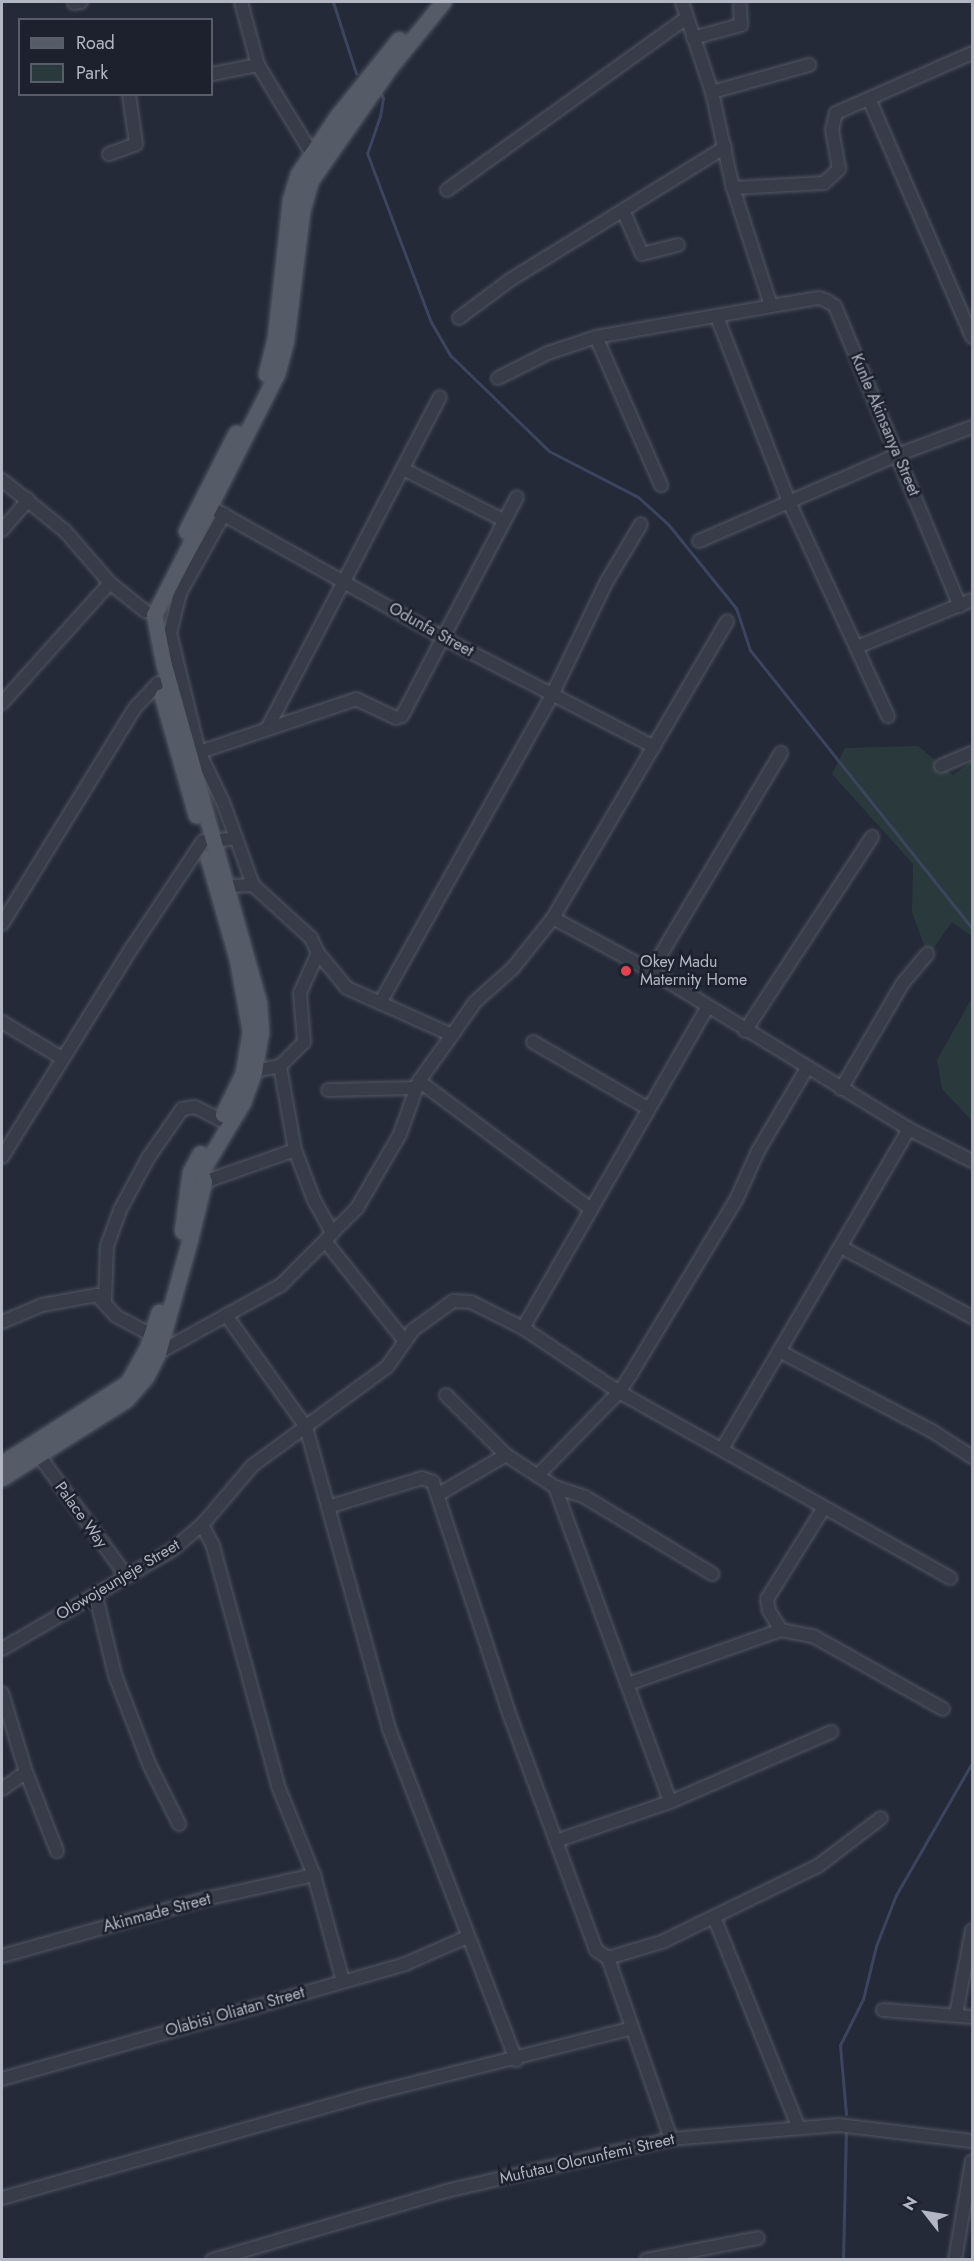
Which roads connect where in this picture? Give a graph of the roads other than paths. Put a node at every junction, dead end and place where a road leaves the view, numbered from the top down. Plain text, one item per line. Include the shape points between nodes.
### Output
1 (241, 2) edge
2 (429, 2) edge
3 (442, 2) edge
4 (682, 2) edge
5 (740, 6) dead end
6 (686, 18) junction
7 (693, 38) junction
8 (972, 53) edge
9 (258, 65) junction
10 (809, 65) dead end
11 (213, 74) edge
12 (712, 92) junction
13 (129, 96) edge
14 (870, 101) junction
15 (725, 147) junction
16 (311, 152) junction
17 (109, 154) dead end
18 (733, 188) junction
19 (447, 190) dead end
20 (623, 210) junction
21 (678, 245) dead end
22 (771, 306) junction
23 (717, 317) junction
24 (459, 318) dead end
25 (596, 337) junction
26 (972, 337) edge
27 (498, 378) dead end
28 (440, 397) dead end
29 (972, 427) edge
30 (897, 455) junction
31 (403, 469) junction
32 (2, 480) edge
33 (661, 485) dead end
34 (517, 497) dead end
35 (26, 498) junction
36 (789, 502) junction
37 (217, 511) junction
38 (505, 521) junction
39 (641, 524) dead end
40 (2, 530) edge
41 (699, 541) dead end
42 (111, 583) junction
43 (345, 583) junction
44 (972, 600) edge
45 (960, 606) junction
46 (145, 611) junction
47 (727, 621) dead end
48 (445, 639) junction
49 (857, 647) junction
50 (158, 683) junction
51 (553, 693) junction
52 (2, 703) edge
53 (888, 716) dead end
54 (267, 729) junction
55 (654, 747) junction
56 (195, 753) junction
57 (781, 753) dead end
58 (972, 753) edge
59 (942, 766) dead end
60 (872, 837) dead end
61 (236, 838) junction
62 (208, 841) junction
63 (254, 885) junction
64 (228, 886) junction
65 (553, 918) junction
66 (2, 924) edge
67 (318, 953) junction
68 (927, 954) dead end
69 (651, 971) junction
70 (380, 1003) junction
71 (707, 1008) junction
72 (2, 1022) edge
73 (745, 1031) junction
74 (452, 1035) junction
75 (533, 1042) dead end
76 (62, 1058) junction
77 (280, 1066) junction
78 (807, 1068) junction
79 (254, 1071) junction
80 (418, 1084) junction
81 (842, 1089) junction
82 (328, 1090) dead end
83 (649, 1109) junction
84 (220, 1120) junction
85 (909, 1129) junction
86 (295, 1150) junction
87 (2, 1156) edge
88 (972, 1161) edge
89 (204, 1182) junction
90 (591, 1209) junction
91 (328, 1237) junction
92 (841, 1247) junction
93 (105, 1302) junction
94 (226, 1315) junction
95 (972, 1317) edge
96 (2, 1322) edge
97 (523, 1328) junction
98 (151, 1335) junction
99 (404, 1340) junction
100 (779, 1351) junction
101 (158, 1353) junction
102 (619, 1392) junction
103 (446, 1395) dead end
104 (306, 1427) junction
105 (722, 1449) junction
106 (38, 1455) junction
107 (506, 1455) junction
108 (972, 1457) edge
109 (2, 1463) edge
110 (538, 1475) junction
111 (2, 1478) edge
112 (555, 1487) junction
113 (439, 1494) junction
114 (327, 1507) junction
115 (824, 1509) junction
116 (202, 1525) junction
117 (125, 1574) junction
118 (712, 1574) dead end
119 (950, 1578) dead end
120 (96, 1596) junction
121 (781, 1630) junction
122 (2, 1649) edge
123 (628, 1684) junction
124 (2, 1693) edge
125 (943, 1709) dead end
126 (831, 1732) dead end
127 (26, 1772) junction
128 (2, 1789) edge
129 (670, 1802) junction
130 (881, 1818) dead end
131 (179, 1824) dead end
132 (556, 1841) junction
133 (57, 1851) dead end
134 (314, 1875) junction
135 (714, 1917) junction
136 (972, 1930) edge
137 (467, 1937) junction
138 (2, 1956) edge
139 (608, 1958) junction
140 (343, 1981) junction
141 (883, 2010) dead end
142 (956, 2015) junction
143 (972, 2017) edge
144 (632, 2028) junction
145 (516, 2060) junction
146 (2, 2079) edge
147 (798, 2126) junction
148 (671, 2139) junction
149 (972, 2141) edge
150 (972, 2161) edge
151 (2, 2198) edge
152 (758, 2238) dead end
153 (212, 2259) edge
154 (652, 2259) edge
155 (955, 2259) edge

1 - 9 street
2 - 16 main road
3 - 37 main road via 390,67 311,180 302,211 286,340 277,374
4 - 6 street
5 - 7 street via 741,25
6 - 7 street
6 - 19 street
7 - 12 street
8 - 14 street
9 - 11 street
9 - 16 street
10 - 12 street
12 - 15 street
13 - 17 street via 136,144
14 - 18 street via 836,113 832,129 839,169 824,183
14 - 26 street
15 - 18 street
15 - 20 street
16 - 46 main road via 290,200 268,370
18 - 22 street
20 - 21 street via 642,254
20 - 24 street via 510,280
22 - 23 street, Kunle Akinsanya Street
22 - 30 street, Kunle Akinsanya Street via 819,298 835,306
23 - 25 street, Kunle Akinsanya Street
23 - 36 street
25 - 27 street, Kunle Akinsanya Street via 548,353
25 - 33 street
28 - 31 street
29 - 30 street
30 - 36 street
30 - 45 street, Kunle Akinsanya Street
31 - 38 street
31 - 43 street
32 - 35 street
34 - 38 street
35 - 40 street
35 - 42 street via 65,531
36 - 41 street
36 - 49 street
37 - 43 street, Odunfa Street
37 - 56 main road via 158,603 154,625 171,665
38 - 48 street
39 - 51 street via 607,581
42 - 46 street
42 - 52 street
43 - 48 street, Odunfa Street
43 - 54 street
44 - 45 street
45 - 49 street
46 - 50 main road via 146,636
47 - 55 street
48 - 51 street, Odunfa Street
48 - 54 street via 402,716 396,718 356,699
49 - 53 street
50 - 62 main road
50 - 66 street via 135,708
51 - 55 street, Odunfa Street
51 - 70 street
54 - 56 street
55 - 65 street
56 - 61 street
56 - 62 main road
57 - 69 street
58 - 59 street
60 - 73 street
61 - 62 street
61 - 63 street
62 - 64 main road
62 - 76 street
62 - 84 main road via 250,1031 243,1073
63 - 64 street
63 - 67 street via 312,938
64 - 79 main road via 259,1003 261,1033
65 - 69 street
65 - 74 street via 513,968 475,1002
67 - 70 street via 342,984
67 - 77 street via 300,993 304,1042
68 - 81 street via 903,982
69 - 71 street
70 - 74 street
71 - 73 street
71 - 83 street
72 - 76 street
73 - 78 street
74 - 80 street
75 - 83 street
76 - 87 street
77 - 79 street
77 - 86 street
78 - 81 street
78 - 102 street via 758,1151 737,1198
79 - 89 main road via 243,1102 201,1172
80 - 82 street
80 - 90 street
80 - 91 street via 387,1158 357,1208
81 - 85 street
83 - 90 street
84 - 93 street via 195,1107 182,1109 148,1158 120,1210 107,1246
84 - 98 main road via 189,1172 180,1238
85 - 88 street
85 - 92 street
86 - 89 street
86 - 91 street
89 - 101 main road
90 - 97 street
91 - 94 street via 281,1285
91 - 99 street
92 - 95 street
92 - 100 street
93 - 96 street via 97,1295 79,1296 42,1305
93 - 98 street via 116,1316
94 - 101 street
94 - 104 street
97 - 99 street via 471,1302 453,1301
97 - 102 street
98 - 109 main road via 137,1371 119,1390
99 - 104 street, Olowojeunjeje Street via 387,1368
100 - 105 street
100 - 108 street via 932,1431
101 - 106 main road via 146,1377 126,1400
102 - 105 street
102 - 110 street
103 - 107 street
104 - 114 street
104 - 116 street, Olowojeunjeje Street via 252,1466
105 - 115 street
106 - 111 main road
106 - 117 street, Palace Way
107 - 110 street
107 - 113 street
110 - 112 street
112 - 118 street via 585,1497
112 - 123 street
113 - 114 street via 433,1482 422,1478
113 - 132 street via 476,1616
114 - 137 street via 389,1729
115 - 119 street
115 - 121 street via 767,1599 769,1611
116 - 117 street, Olowojeunjeje Street via 172,1550
116 - 134 street via 213,1546 226,1590 285,1807
117 - 120 street, Olowojeunjeje Street
120 - 122 street, Olowojeunjeje Street
120 - 131 street via 116,1675 150,1766
121 - 123 street
121 - 125 street via 813,1636
123 - 129 street
124 - 127 street
126 - 129 street
127 - 128 street
127 - 133 street
129 - 132 street
130 - 135 street via 818,1866
132 - 139 street via 597,1950
134 - 138 street, Akinmade Street via 205,1899
134 - 140 street
135 - 139 street via 662,1942
135 - 147 street
136 - 142 street
137 - 140 street, Olabisi Oliatan Street via 405,1964
137 - 145 street
139 - 144 street
140 - 146 street, Olabisi Oliatan Street
141 - 142 street
142 - 143 street
144 - 145 street
144 - 148 street
145 - 151 street via 362,2096
147 - 148 street, Mufutau Olorunfemi Street
147 - 149 street, Mufutau Olorunfemi Street via 850,2125
148 - 153 street, Mufutau Olorunfemi Street via 446,2191
150 - 155 street
152 - 154 street

